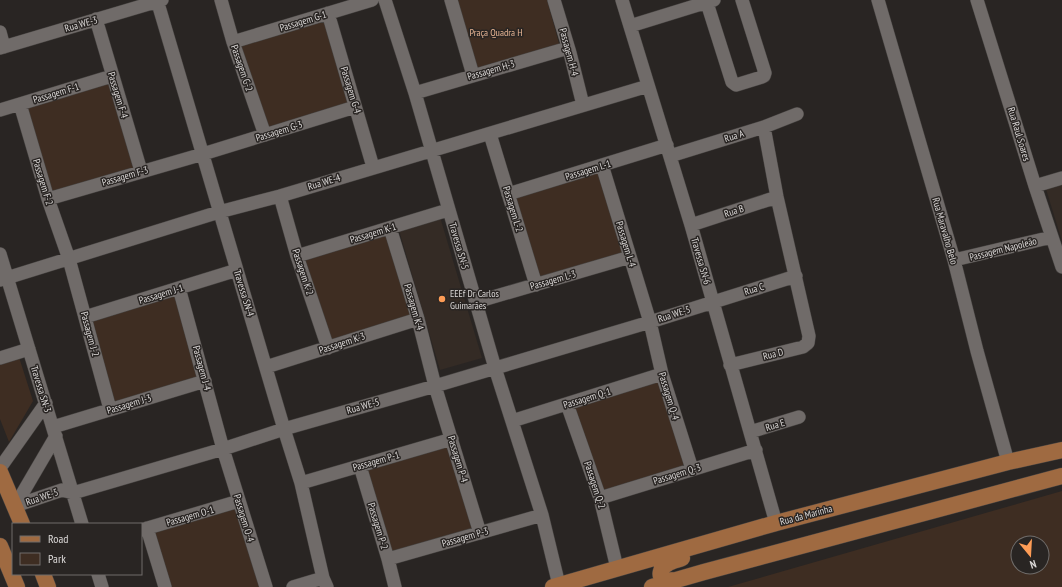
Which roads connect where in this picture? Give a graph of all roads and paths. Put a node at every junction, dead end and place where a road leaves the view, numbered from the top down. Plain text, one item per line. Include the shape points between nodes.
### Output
1 (159, 0) edge
2 (222, 0) edge
3 (372, 0) edge
4 (385, 0) edge
5 (451, 0) edge
6 (554, 0) edge
7 (622, 0) edge
8 (742, 0) edge
9 (878, 0) edge
10 (977, 0) edge
11 (711, 1) edge
12 (328, 13) junction
13 (96, 19) junction
14 (630, 26) junction
15 (0, 32) edge
16 (233, 42) junction
17 (2, 47) edge
18 (568, 48) junction
19 (473, 75) junction
20 (112, 76) junction
21 (648, 86) junction
22 (415, 93) junction
23 (20, 104) junction
24 (583, 105) junction
25 (356, 107) junction
26 (0, 110) edge
27 (797, 114) dead end
28 (764, 127) junction
29 (490, 134) junction
30 (265, 135) junction
31 (432, 150) junction
32 (669, 150) junction
33 (203, 154) junction
34 (602, 165) junction
35 (374, 167) junction
36 (141, 171) junction
37 (1062, 178) edge
38 (1035, 186) junction
39 (508, 194) junction
40 (280, 196) junction
41 (777, 197) junction
42 (48, 199) junction
43 (448, 210) junction
44 (220, 212) junction
45 (691, 225) junction
46 (390, 228) junction
47 (1052, 237) junction
48 (0, 254) edge
49 (297, 256) junction
50 (630, 257) junction
51 (69, 259) junction
52 (954, 260) junction
53 (1062, 267) edge
54 (237, 270) junction
55 (796, 276) junction
56 (3, 279) edge
57 (536, 285) junction
58 (179, 288) junction
59 (476, 302) junction
60 (713, 302) junction
61 (85, 317) junction
62 (418, 319) junction
63 (650, 322) junction
64 (328, 348) junction
65 (29, 349) junction
66 (0, 358) edge
67 (730, 365) junction
68 (266, 367) junction
69 (495, 368) junction
70 (662, 374) junction
71 (205, 381) junction
72 (435, 386) junction
73 (46, 403) junction
74 (567, 404) junction
75 (110, 409) junction
76 (799, 417) dead end
77 (512, 421) junction
78 (284, 429) junction
79 (54, 432) junction
80 (750, 432) junction
81 (452, 439) junction
82 (223, 449) junction
83 (756, 450) junction
84 (1062, 450) edge
85 (1008, 462) junction
86 (360, 466) junction
87 (0, 468) edge
88 (692, 469) junction
89 (0, 472) edge
90 (1062, 476) edge
91 (301, 483) junction
92 (73, 493) junction
93 (600, 498) junction
94 (239, 502) junction
95 (15, 506) junction
96 (542, 515) junction
97 (22, 523) edge
98 (82, 523) edge
99 (776, 523) junction
100 (144, 529) edge
101 (750, 530) junction
102 (480, 533) junction
103 (0, 546) edge
104 (388, 559) junction
105 (3, 565) edge
106 (617, 568) junction
107 (43, 575) edge
108 (98, 575) edge
109 (675, 580) junction
110 (325, 582) edge
111 (556, 586) edge
112 (17, 587) edge
113 (48, 587) edge
114 (102, 587) edge
115 (165, 587) edge
116 (266, 587) edge
117 (293, 587) edge
118 (395, 587) edge
119 (652, 587) edge

1 - 13 street, Rua WE-3
1 - 33 street, Travessa SN-4
2 - 16 street, Passagem G-2
3 - 12 street, Passagem G-1
4 - 22 street, Travessa SN-5
5 - 19 street
6 - 18 street, Passagem H-4
7 - 14 street, Travessa SN-6
8 - 11 street via 765,73 762,77 736,85 732,82
9 - 52 street, Rua Maravalho Belo
10 - 38 street, Rua Raul Soares
11 - 14 street
12 - 16 street, Passagem G-1
12 - 25 street, Passagem G-4
13 - 17 street, Rua WE-3
13 - 20 street, Passagem F-4
14 - 21 street, Travessa SN-6
15 - 17 street
16 - 30 street, Passagem G-2
18 - 19 street, Passagem H-3
18 - 24 street, Passagem H-4
19 - 22 street, Passagem H-3
20 - 23 street, Passagem F-1
20 - 36 street, Passagem F-4
21 - 24 street, Rua WE-4
21 - 32 street, Travessa SN-6
22 - 31 street, Travessa SN-5
23 - 26 street, Passagem F-1
23 - 42 street, Passagem F-2
24 - 29 street, Rua WE-4
25 - 30 street, Passagem G-3
25 - 35 street, Passagem G-4
27 - 28 street, Rua A
28 - 32 street, Rua A
28 - 41 street
29 - 31 street, Rua WE-4
29 - 39 street, Passagem L-2
30 - 33 street, Passagem G-3
31 - 35 street, Rua WE-4
31 - 43 street, Travessa SN-5
32 - 34 street, Passagem L-1
32 - 45 street, Travessa SN-6
33 - 36 street, Passagem F-3
33 - 44 street, Travessa SN-4
34 - 39 street, Passagem L-1
34 - 50 street, Passagem L-4
35 - 40 street, Rua WE-4
36 - 42 street, Passagem F-3
37 - 38 street
38 - 47 street, Rua Raul Soares
39 - 57 street, Passagem L-2
40 - 44 street, Rua WE-4
40 - 49 street, Passagem K-2
41 - 45 street, Rua B
41 - 55 street
42 - 51 street, Passagem F-2
43 - 46 street, Passagem K-1
43 - 59 street, Travessa SN-5
44 - 51 street, Rua WE-4
44 - 54 street, Travessa SN-4
45 - 60 street, Travessa SN-6
46 - 49 street, Passagem K-1
46 - 62 street, Passagem K-4
47 - 52 street, Passagem Napoleão
47 - 53 street, Rua Raul Soares
48 - 56 street, Travessa SN-3
49 - 64 street, Passagem K-2
50 - 57 street, Passagem L-3
50 - 63 street, Passagem L-4
51 - 56 street, Rua WE-4
51 - 61 street, Passagem J-2
52 - 85 street, Rua Maravalho Belo
54 - 58 street, Passagem J-1
54 - 68 street, Travessa SN-4
55 - 60 street, Rua C
55 - 67 street, Rua D via 809,336 808,343 803,347
56 - 65 street, Travessa SN-3
57 - 59 street, Passagem L-3
58 - 61 street, Passagem J-1
58 - 71 street, Passagem J-4
59 - 69 street, Travessa SN-5
60 - 63 street, Rua WE-5
60 - 67 street, Travessa SN-6
61 - 75 street, Passagem J-2
62 - 64 street, Passagem K-3
62 - 72 street, Passagem K-4
63 - 69 street, Rua WE-5
63 - 70 street, Passagem Q-4
64 - 68 street, Passagem K-3
65 - 66 street
65 - 73 street, Travessa SN-3
67 - 80 street, Travessa SN-6
68 - 78 street, Travessa SN-4
69 - 72 street, Rua WE-5
69 - 77 street, Travessa SN-5
70 - 74 street, Passagem Q-1
70 - 88 street, Passagem Q-4
71 - 75 street, Passagem J-3
71 - 82 street, Passagem J-4
72 - 78 street, Rua WE-5
72 - 81 street, Passagem P-4
73 - 79 street, Travessa SN-3
73 - 87 street
74 - 77 street, Passagem Q-1
74 - 93 street, Passagem Q-2
75 - 79 street, Passagem J-3
76 - 80 street, Rua E
77 - 96 street, Travessa SN-5
78 - 82 street, Rua WE-5
78 - 91 street, Travessa SN-4
79 - 92 street, Travessa SN-3
79 - 95 street
80 - 83 street, Travessa SN-6
81 - 86 street, Passagem P-1
81 - 102 street, Passagem P-4
82 - 92 street, Rua WE-5
82 - 94 street, Passagem O-4
83 - 88 street, Passagem Q-3
83 - 99 street, Travessa SN-6
84 - 85 main road, Rua da Marinha
85 - 99 main road, Rua da Marinha
86 - 91 street, Passagem P-1
86 - 104 street, Passagem P-2
88 - 93 street, Passagem Q-3
89 - 95 main road
90 - 109 main road
91 - 110 street, Travessa SN-4
92 - 95 street, Rua WE-5 via 62,490
92 - 98 street, Travessa SN-3
93 - 106 street, Passagem Q-2
94 - 100 street, Passagem O-1
94 - 116 street, Passagem O-4
95 - 97 main road
96 - 102 street, Passagem P-3
96 - 111 street, Travessa SN-5
99 - 101 main road, Rua da Marinha
100 - 115 street
101 - 106 main road, Rua da Marinha
101 - 109 main road via 707,550 666,564 660,574 662,578
102 - 104 street, Passagem P-3
103 - 105 main road
104 - 118 street, Passagem P-2
105 - 112 main road
106 - 111 main road, Rua da Marinha
107 - 113 main road
108 - 114 street
109 - 119 main road
110 - 117 street

